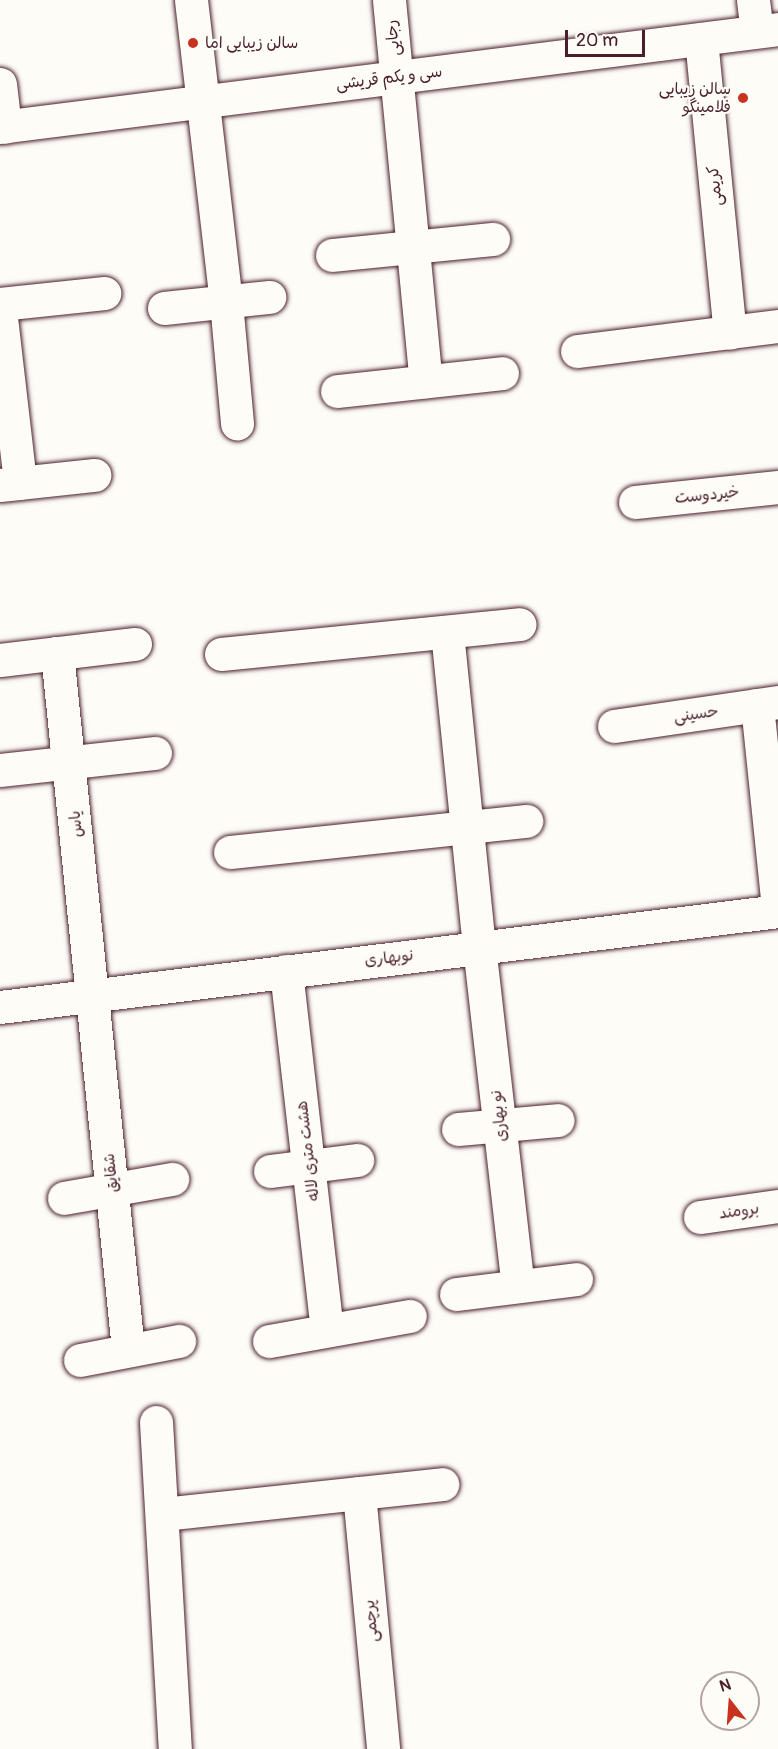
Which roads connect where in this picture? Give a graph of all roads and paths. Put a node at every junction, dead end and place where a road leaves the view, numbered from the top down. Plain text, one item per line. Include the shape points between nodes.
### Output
1 (191, 0) edge
2 (389, 0) edge
3 (763, 20) edge
4 (701, 39) junction
5 (396, 77) junction
6 (0, 84) edge
7 (204, 102) junction
8 (2, 127) edge
9 (493, 239) dead end
10 (413, 247) junction
11 (332, 255) dead end
12 (104, 293) dead end
13 (269, 297) dead end
14 (226, 302) junction
15 (0, 306) edge
16 (164, 308) dead end
17 (778, 326) edge
18 (730, 333) junction
19 (577, 351) dead end
20 (502, 373) dead end
21 (426, 381) junction
22 (337, 391) dead end
23 (237, 424) dead end
24 (94, 475) dead end
25 (10, 484) edge
26 (778, 487) edge
27 (636, 502) dead end
28 (519, 624) dead end
29 (447, 632) junction
30 (135, 645) dead end
31 (57, 653) junction
32 (221, 654) dead end
33 (0, 660) edge
34 (768, 704) edge
35 (614, 726) dead end
36 (155, 753) dead end
37 (69, 763) junction
38 (0, 770) edge
39 (526, 821) dead end
40 (468, 826) junction
41 (230, 852) dead end
42 (778, 909) edge
43 (479, 946) junction
44 (286, 971) junction
45 (93, 995) junction
46 (0, 1007) edge
47 (558, 1120) dead end
48 (500, 1124) junction
49 (458, 1129) dead end
50 (357, 1160) dead end
51 (310, 1165) junction
52 (270, 1171) dead end
53 (172, 1179) dead end
54 (112, 1190) junction
55 (64, 1198) dead end
56 (778, 1206) edge
57 (700, 1217) dead end
58 (576, 1279) dead end
59 (518, 1286) junction
60 (456, 1294) dead end
61 (410, 1316) dead end
62 (327, 1330) junction
63 (179, 1341) dead end
64 (269, 1341) dead end
65 (128, 1350) junction
66 (80, 1359) dead end
67 (156, 1422) dead end
68 (442, 1484) dead end
69 (360, 1493) junction
70 (163, 1514) junction
71 (176, 1749) edge
72 (383, 1749) edge

1 - 7 street
2 - 5 street, رجایی
3 - 4 street, سی و یکم قریشی
4 - 5 street, سی و یکم قریشی
4 - 18 street, کریمی
5 - 7 street, سی و یکم قریشی
5 - 10 street, رجایی
6 - 8 street
7 - 8 street, سی و یکم قریشی
7 - 14 street
9 - 10 street
10 - 11 street
10 - 21 street, رجایی
12 - 15 street
13 - 14 street
14 - 16 street
14 - 23 street
15 - 25 street
17 - 18 street
18 - 19 street
20 - 21 street
21 - 22 street
24 - 25 street
26 - 27 street, خیردوست
28 - 29 street
29 - 32 street
29 - 40 street, نو بهاری
30 - 31 street
31 - 33 street
31 - 37 street, یاس
34 - 35 street, حسینی
34 - 42 street
36 - 37 street
37 - 38 street
37 - 45 street, یاس
39 - 40 street
40 - 41 street
40 - 43 street, نو بهاری
42 - 43 street, نوبهاری
43 - 44 street, نوبهاری
43 - 48 street, نو بهاری
44 - 45 street, نوبهاری
44 - 51 street, هشت متری لاله
45 - 46 street, نوبهاری
45 - 54 street, شقایق
47 - 48 street
48 - 49 street
48 - 59 street, نو بهاری
50 - 51 street
51 - 52 street
51 - 62 street, هشت متری لاله
53 - 54 street
54 - 55 street
54 - 65 street, شقایق
56 - 57 street, برومند
58 - 59 street
59 - 60 street
61 - 62 street
62 - 64 street
63 - 65 street
65 - 66 street
67 - 70 street
68 - 69 street
69 - 70 street
69 - 72 street, پرچمی
70 - 71 street

